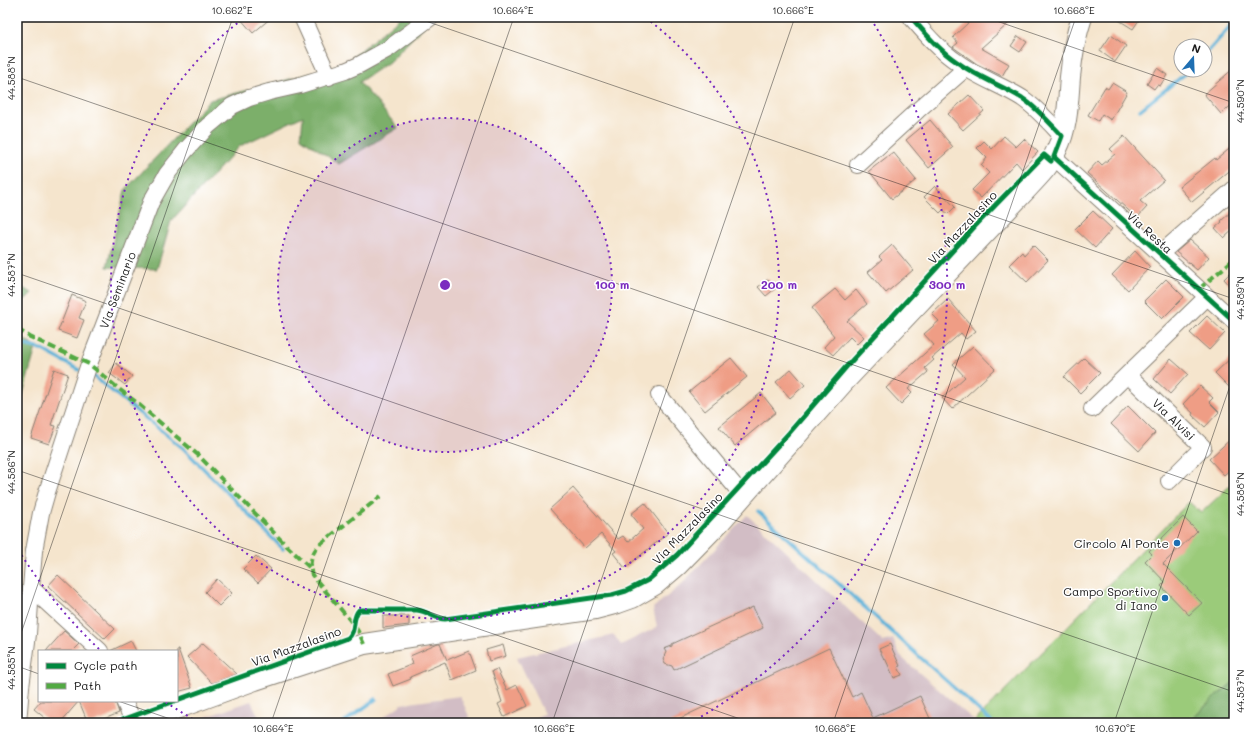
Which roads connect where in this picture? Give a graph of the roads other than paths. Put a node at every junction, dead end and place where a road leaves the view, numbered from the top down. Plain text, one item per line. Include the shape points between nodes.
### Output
1 (302, 17) edge
2 (430, 17) edge
3 (911, 17) edge
4 (1082, 17) edge
5 (966, 68) junction
6 (329, 76) junction
7 (1062, 136) junction
8 (1054, 157) junction
9 (858, 165) dead end
10 (1234, 190) edge
11 (1160, 254) junction
12 (1207, 297) junction
13 (1234, 321) edge
14 (1128, 375) junction
15 (659, 395) dead end
16 (1092, 409) dead end
17 (1169, 481) dead end
18 (744, 496) junction
19 (31, 588) junction
20 (99, 650) edge
21 (124, 702) edge
22 (20, 721) edge
23 (134, 723) edge
24 (137, 723) edge

1 - 6 street
2 - 6 street, Via Seminario via 374,57
3 - 5 street via 943,51
4 - 7 main road, Via Mazzalasino via 1073,51
5 - 7 street via 1033,106
5 - 9 street
6 - 19 street, Via Seminario via 249,98 232,106 208,126 186,150 151,202 92,356 51,476 37,534
7 - 8 main road, Via Mazzalasino
8 - 11 street, Via Resta
8 - 18 main road, Via Mazzalasino via 1028,188 844,382
10 - 11 street
11 - 12 street, Via Resta
12 - 13 street, Via Resta
12 - 14 street
14 - 16 street
14 - 17 street, Via Alvisi via 1202,447
15 - 18 street
18 - 24 main road, Via Mazzalasino via 677,566 656,584 618,604 364,644
19 - 20 street
19 - 22 street, Via Seminario
21 - 23 street

